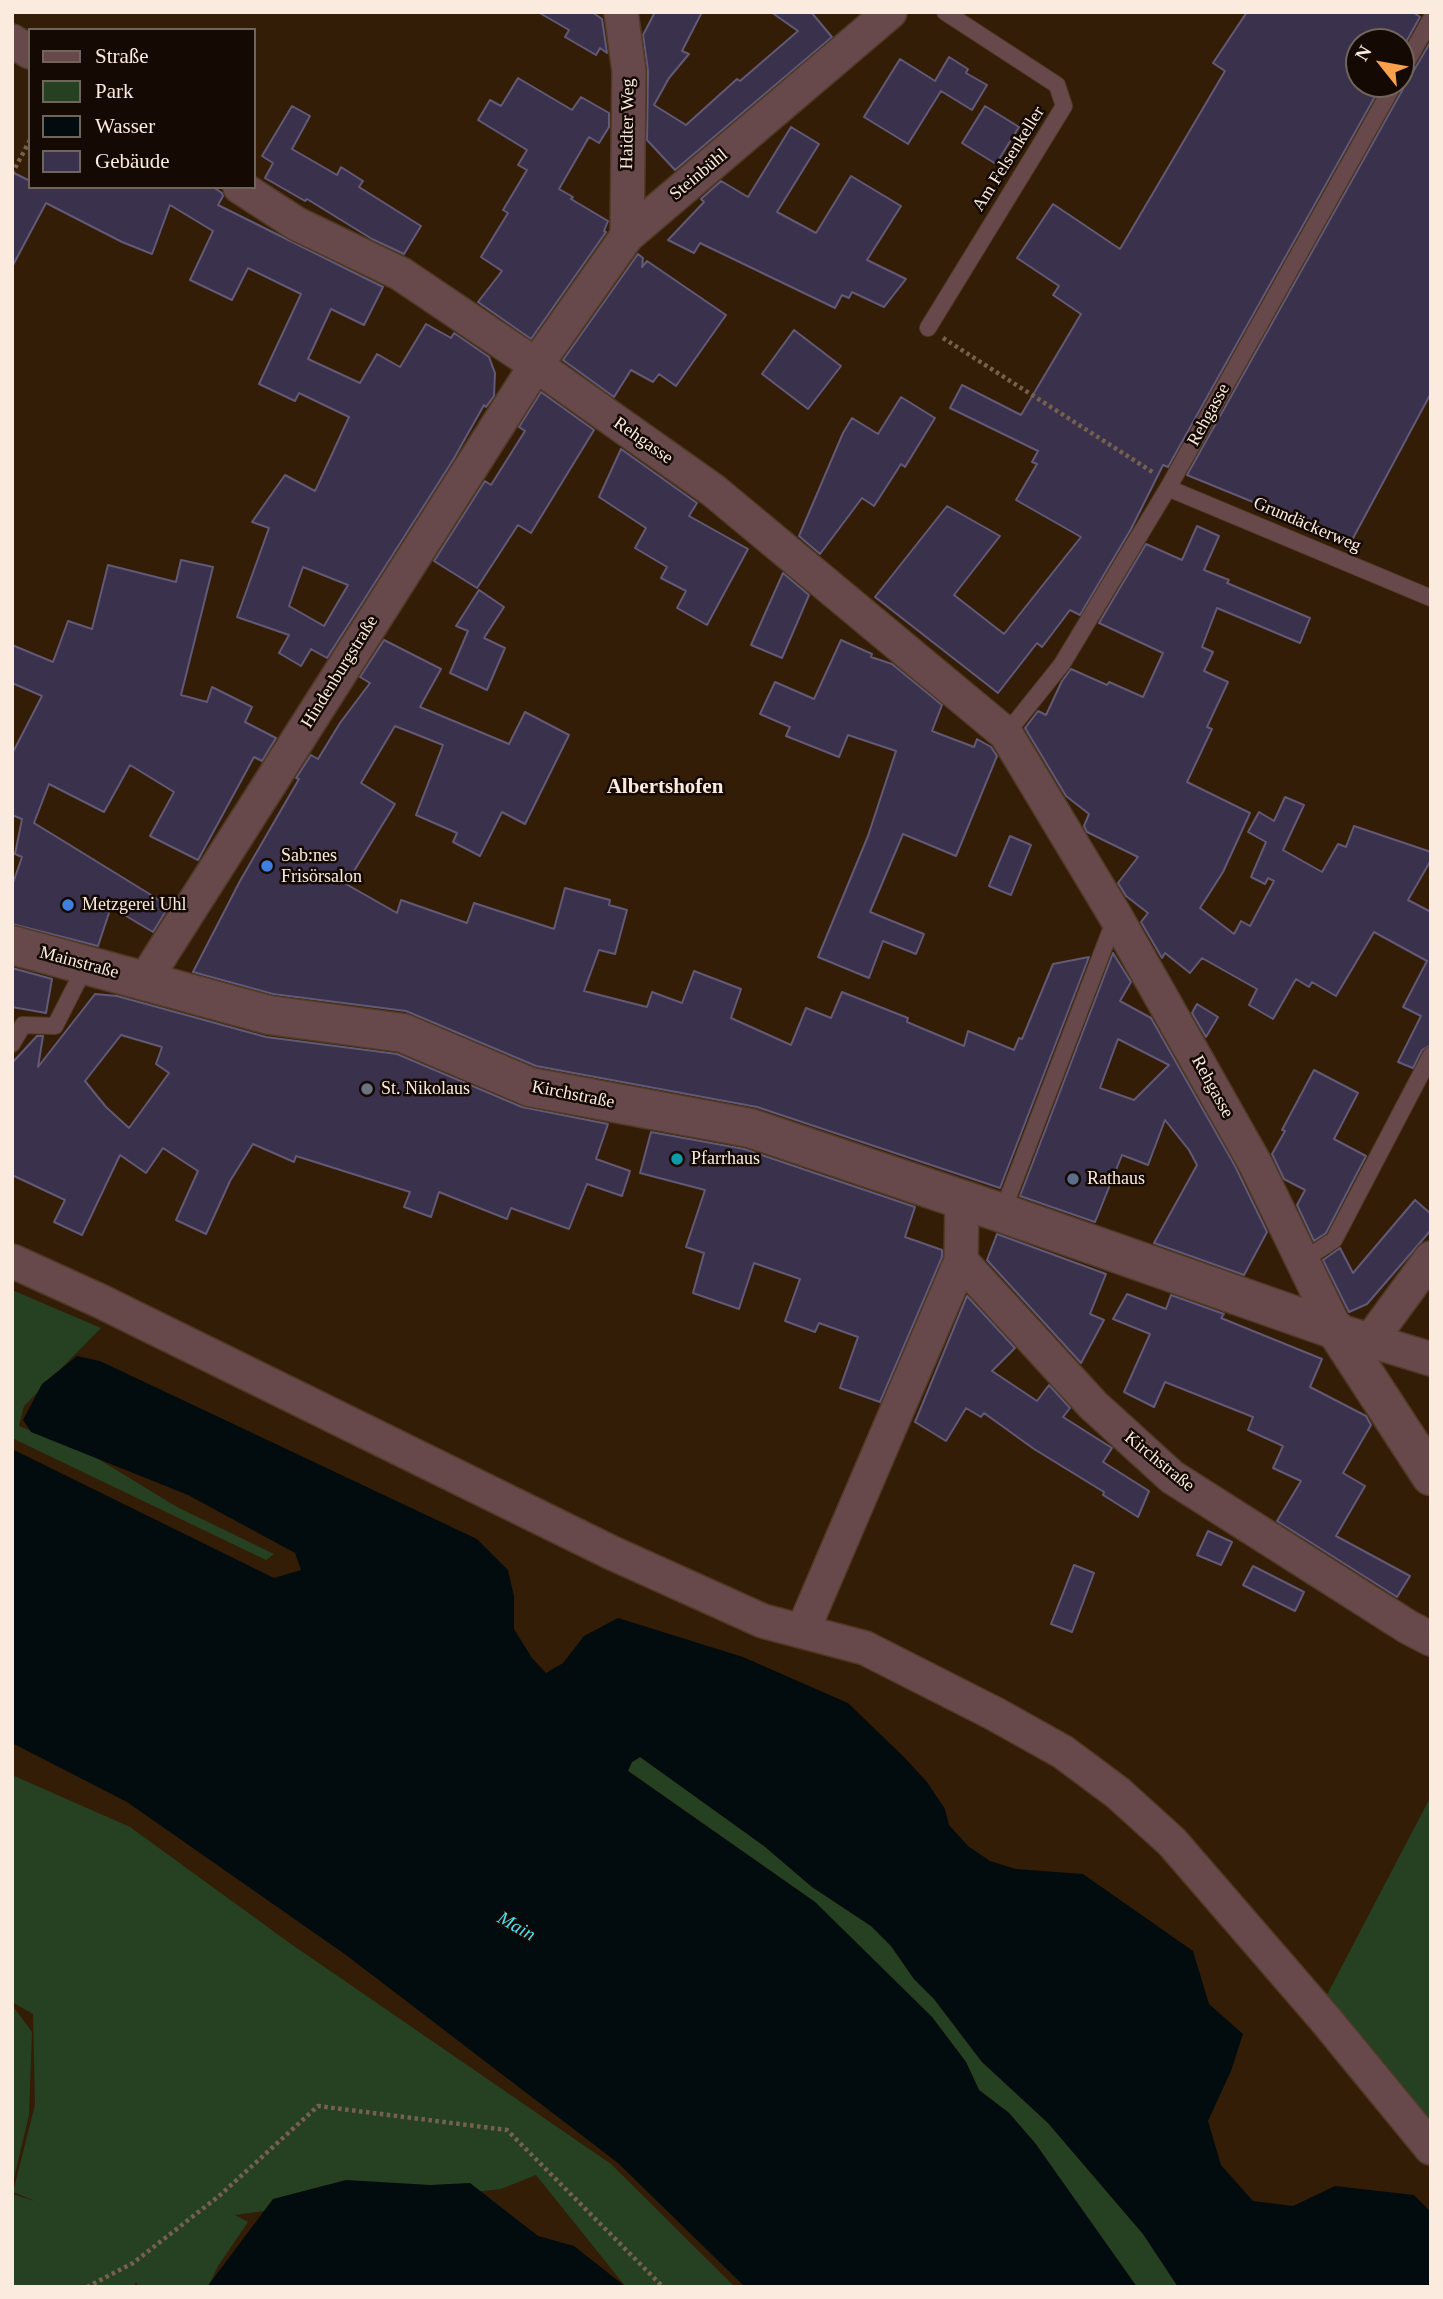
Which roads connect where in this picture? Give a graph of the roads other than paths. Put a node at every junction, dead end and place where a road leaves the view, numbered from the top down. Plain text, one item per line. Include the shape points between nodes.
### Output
1 (621, 12) edge
2 (890, 12) edge
3 (945, 12) edge
4 (1431, 19) edge
5 (12, 41) edge
6 (1415, 47) edge
7 (28, 51) edge
8 (1386, 98) edge
9 (243, 189) edge
10 (627, 236) junction
11 (928, 328) road end
12 (536, 365) junction
13 (1168, 488) junction
14 (1431, 598) edge
15 (1006, 734) junction
16 (1115, 917) junction
17 (12, 945) edge
18 (86, 965) junction
19 (145, 980) junction
20 (12, 1044) edge
21 (1431, 1055) edge
22 (962, 1200) junction
23 (1002, 1213) junction
24 (1431, 1258) edge
25 (12, 1261) edge
26 (961, 1261) junction
27 (1302, 1261) junction
28 (1431, 1289) edge
29 (1400, 1298) junction
30 (1353, 1335) junction
31 (1431, 1360) edge
32 (1431, 1476) edge
33 (803, 1630) junction
34 (1431, 1639) edge
35 (1431, 2148) edge

1 - 10 street, Haidter Weg via 629,71
2 - 10 street, Steinbühl
3 - 11 lane, Am Felsenkeller via 1057,85 1064,106
4 - 6 lane
5 - 7 street
8 - 13 lane, Rehgasse
9 - 12 street, Rehgasse via 297,224 401,274
10 - 12 street, Steinbühl
12 - 15 street, Rehgasse via 714,491
12 - 19 street, Hindenburgstraße
13 - 14 lane, Grundäckerweg
13 - 15 lane, Rehgasse via 1062,664
15 - 16 street, Rehgasse
16 - 23 lane
16 - 27 street, Rehgasse via 1256,1165
17 - 18 street, Mainstraße
18 - 19 street, Mainstraße
18 - 20 lane via 55,1026 23,1025
19 - 22 street, Kirchstraße via 269,1015 402,1033 530,1087 750,1128
21 - 27 lane via 1334,1240
22 - 23 street, Kirchstraße
22 - 26 street
23 - 30 street, Kirchstraße
24 - 29 street
25 - 33 street via 610,1552 763,1621
26 - 33 street
26 - 34 street, Kirchstraße via 1093,1405 1172,1477
27 - 30 street, Rehgasse
28 - 29 street
29 - 30 street
30 - 31 street
30 - 32 street
33 - 35 street via 865,1648 995,1714 1063,1752 1118,1793 1172,1842

